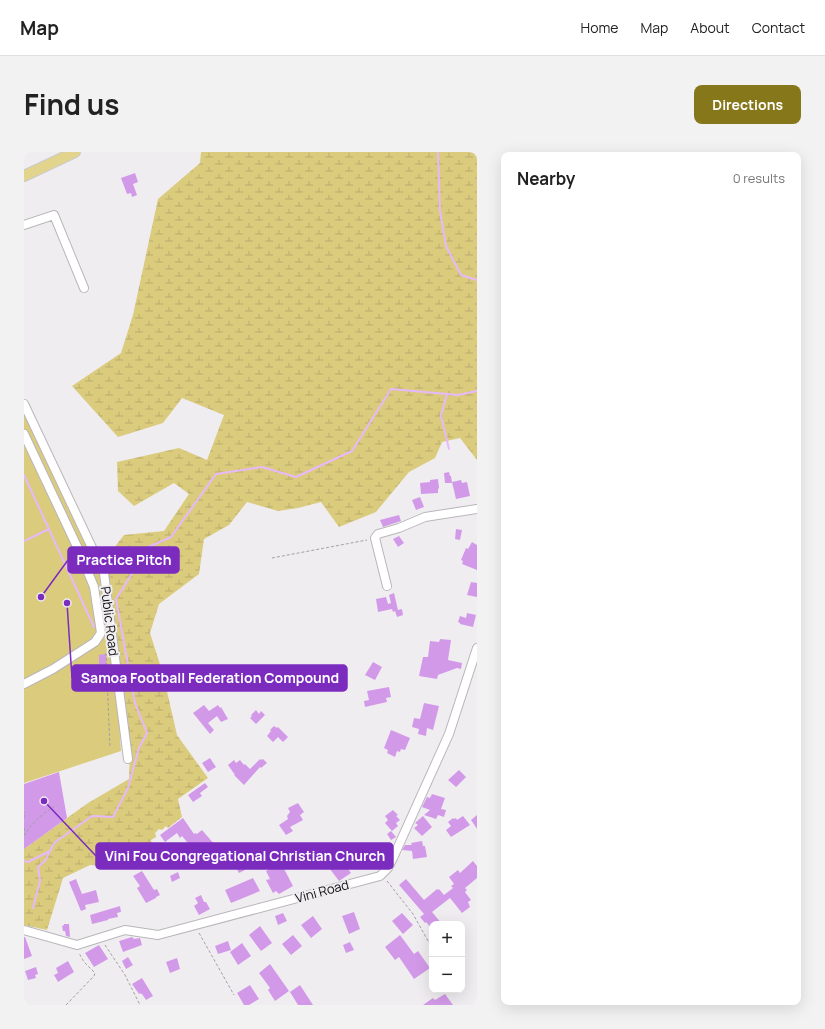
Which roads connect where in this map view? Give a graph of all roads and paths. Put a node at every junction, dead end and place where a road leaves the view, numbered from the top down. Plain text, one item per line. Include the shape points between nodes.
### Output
1 (75, 152) edge
2 (24, 176) edge
3 (24, 226) edge
4 (84, 288) dead end
5 (24, 404) edge
6 (24, 434) edge
7 (477, 509) edge
8 (375, 538) junction
9 (272, 558) dead end
10 (387, 586) dead end
11 (106, 647) dead end
12 (477, 648) edge
13 (24, 684) edge
14 (110, 748) dead end
15 (128, 759) dead end
16 (57, 805) dead end
17 (25, 812) dead end
18 (24, 818) edge
19 (24, 828) edge
20 (24, 835) edge
21 (380, 876) junction
22 (194, 925) junction
23 (24, 930) edge
24 (101, 938) junction
25 (429, 943) edge
26 (76, 945) junction
27 (234, 995) dead end
28 (66, 1005) edge
29 (140, 1005) edge

1 - 2 main road
3 - 4 street via 54,215
5 - 15 street, Public Road via 104,573
6 - 13 street via 94,587 101,628 95,642
7 - 8 street via 425,517 378,534
8 - 9 path
8 - 10 street
11 - 14 path
12 - 21 street via 449,734 393,858
16 - 20 path via 41,816
17 - 18 path
19 - 20 path
21 - 22 street, Vini Road
21 - 25 path via 388,882 413,914
22 - 24 street, Vini Road via 158,935 126,930
22 - 27 path
23 - 26 street
24 - 26 street, Vini Road
24 - 29 path via 125,975
26 - 28 path via 84,962 95,973

